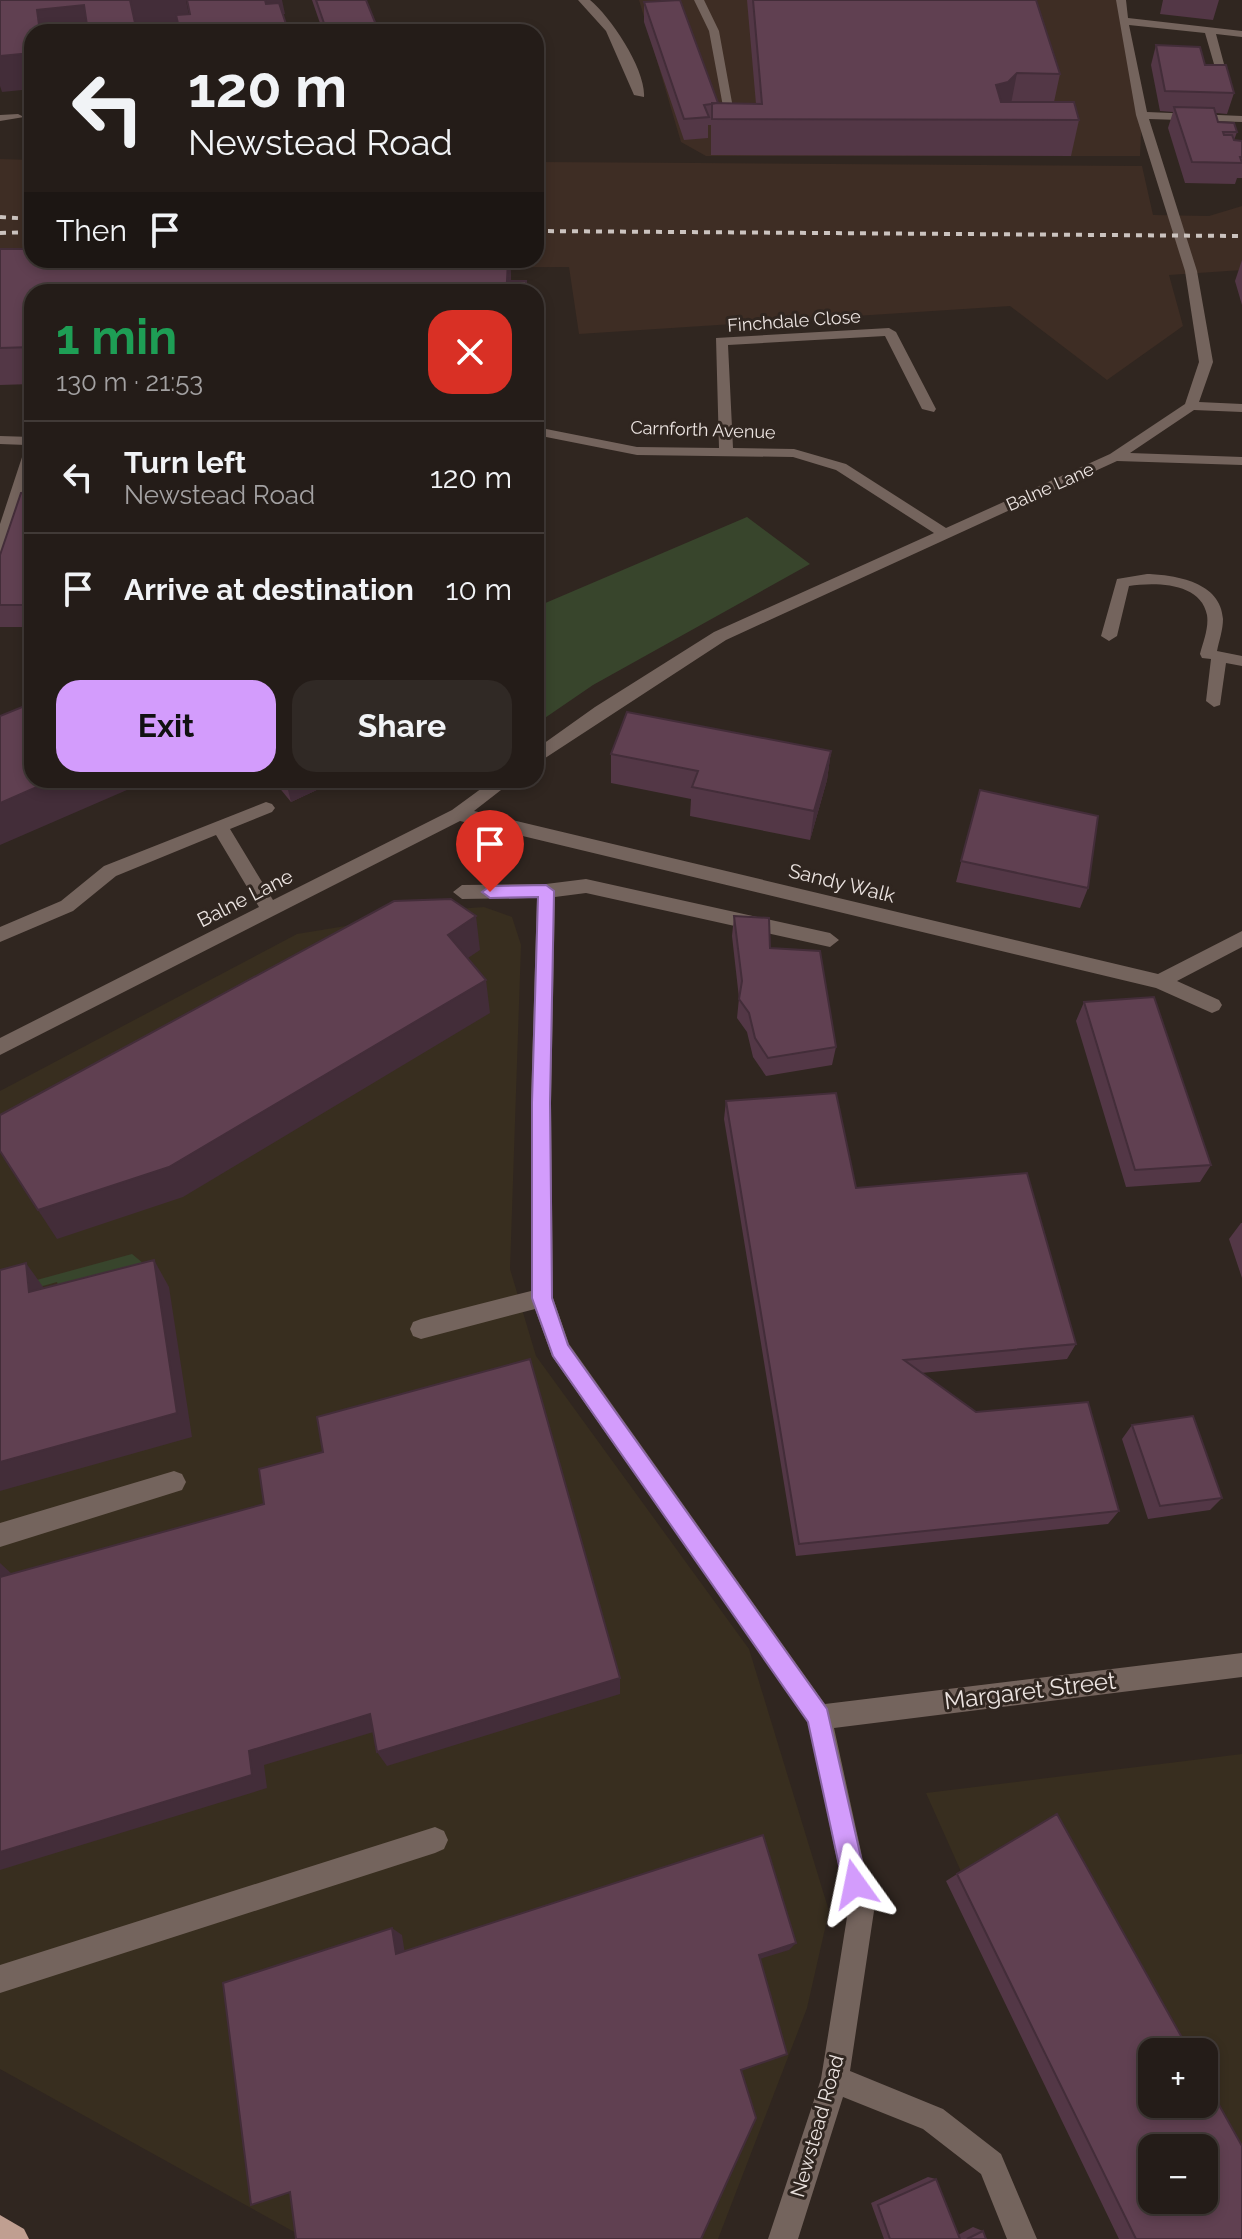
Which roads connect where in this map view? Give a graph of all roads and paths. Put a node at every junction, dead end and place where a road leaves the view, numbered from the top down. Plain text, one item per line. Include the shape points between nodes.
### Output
1 (583, 0) edge
2 (699, 0) edge
3 (1121, 0) edge
4 (1123, 21) junction
5 (1209, 30) junction
6 (1242, 34) edge
7 (1219, 64) edge
8 (640, 95) dead end
9 (1142, 115) junction
10 (18, 117) dead end
11 (0, 118) edge
12 (1242, 119) edge
13 (733, 128) edge
14 (1191, 406) junction
15 (1242, 408) edge
16 (929, 409) dead end
17 (544, 433) edge
18 (0, 440) edge
19 (24, 441) edge
20 (726, 451) junction
21 (1115, 457) junction
22 (1242, 461) edge
23 (24, 472) edge
24 (945, 534) junction
25 (0, 548) edge
26 (1109, 636) dead end
27 (1208, 654) dead end
28 (1242, 661) edge
29 (1214, 701) dead end
30 (544, 752) edge
31 (494, 788) edge
32 (266, 808) dead end
33 (458, 814) junction
34 (220, 827) junction
35 (546, 891) junction
36 (462, 892) dead end
37 (270, 910) junction
38 (0, 935) edge
39 (1242, 938) edge
40 (830, 940) dead end
41 (1160, 982) junction
42 (1212, 1005) dead end
43 (0, 1047) edge
44 (542, 1298) junction
45 (421, 1329) dead end
46 (174, 1482) dead end
47 (0, 1535) edge
48 (1242, 1665) edge
49 (819, 1717) junction
50 (435, 1840) dead end
51 (0, 1979) edge
52 (835, 2079) junction
53 (0, 2230) edge
54 (14, 2239) edge
55 (783, 2239) edge
56 (1022, 2239) edge

1 - 8 street via 598,10 621,46
2 - 13 street via 714,31
3 - 4 street
4 - 5 street
4 - 9 street
5 - 6 street
5 - 7 street
9 - 12 street
9 - 14 street via 1193,286 1206,362
10 - 11 street
14 - 15 street
14 - 21 street, Balne Lane
16 - 20 street, Finchdale Close via 889,332 721,341
17 - 20 street, Carnforth Avenue via 637,451
18 - 19 street
20 - 24 street, Carnforth Avenue via 794,453 841,467
21 - 22 street
21 - 24 street, Balne Lane
23 - 25 street
24 - 30 street, Balne Lane via 720,636
26 - 27 street via 1122,583 1157,578 1199,592 1211,607 1215,616
28 - 29 street via 1219,656
31 - 33 street, Balne Lane
32 - 34 street
33 - 37 street, Balne Lane
33 - 41 street, Sandy Walk
34 - 37 street
34 - 38 street via 110,871 67,906
35 - 36 street
35 - 40 street via 586,886
35 - 44 street, Newstead Road
37 - 43 street, Balne Lane
39 - 41 street
41 - 42 street, Sandy Walk
44 - 45 street
44 - 49 street, Newstead Road via 560,1349
46 - 47 street
48 - 49 street, Margaret Street
49 - 52 street, Newstead Road via 861,1911
50 - 51 street
52 - 55 street, Newstead Road
52 - 56 street via 933,2119 991,2164
53 - 54 main road

